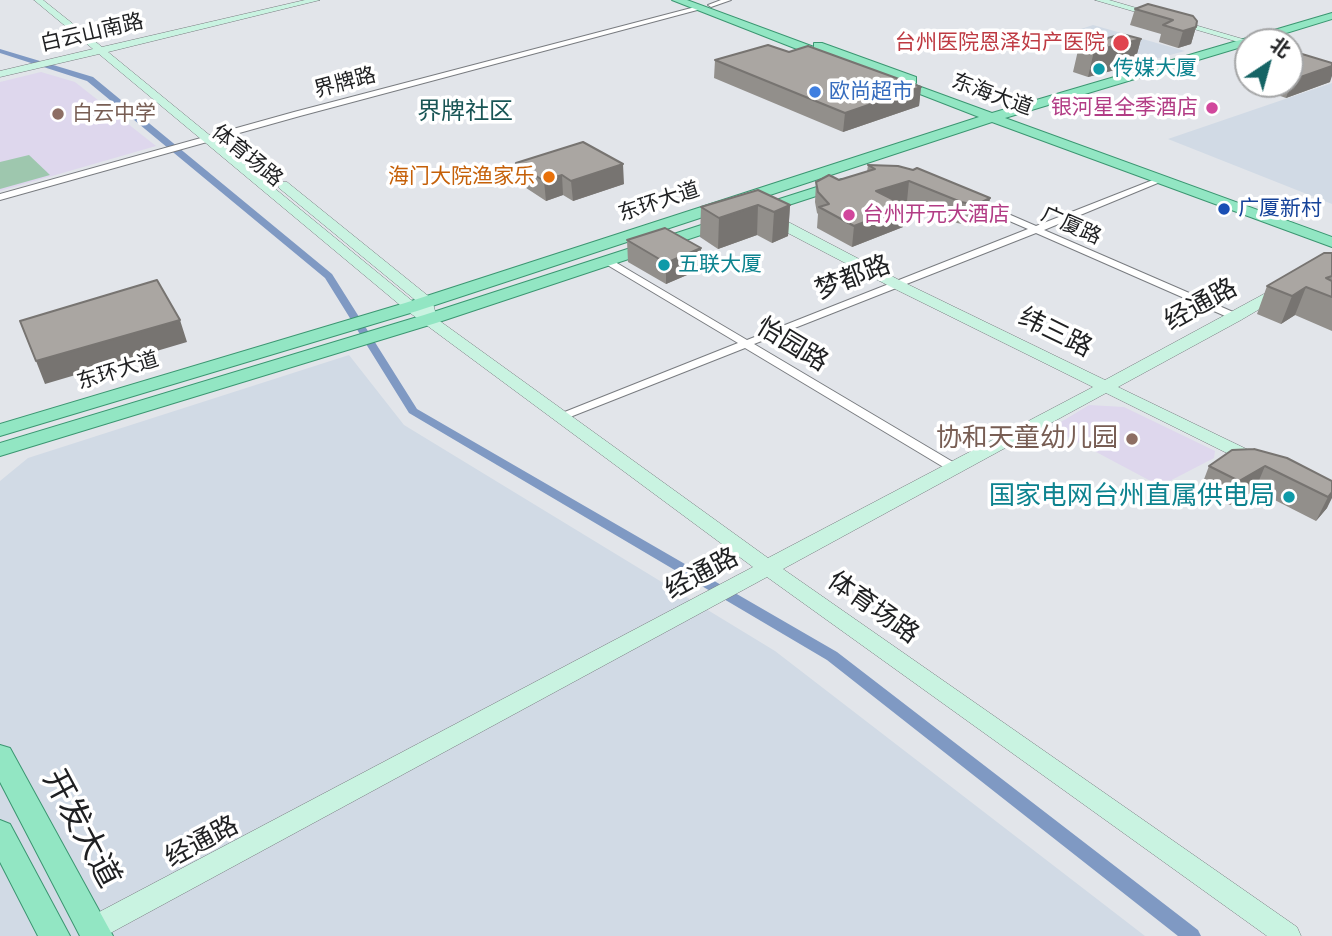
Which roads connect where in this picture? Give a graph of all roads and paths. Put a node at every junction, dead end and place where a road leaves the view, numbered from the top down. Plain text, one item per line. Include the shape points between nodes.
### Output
1 (38, 0) edge
2 (53, 0) edge
3 (303, 0) edge
4 (316, 0) edge
5 (677, 0) edge
6 (728, 0) edge
7 (1099, 0) edge
8 (703, 4) edge
9 (1332, 16) edge
10 (1298, 28) edge
11 (1332, 29) edge
12 (1304, 37) edge
13 (1234, 42) edge
14 (105, 48) junction
15 (1234, 50) edge
16 (1234, 51) edge
17 (1304, 60) edge
18 (1332, 69) edge
19 (0, 72) edge
20 (1078, 106) dead end
21 (1015, 120) junction
22 (215, 136) junction
23 (1161, 180) junction
24 (0, 197) edge
25 (964, 198) edge
26 (757, 211) junction
27 (1035, 230) junction
28 (1332, 235) edge
29 (1332, 243) edge
30 (607, 261) junction
31 (1296, 281) edge
32 (898, 285) junction
33 (411, 307) junction
34 (429, 310) junction
35 (1236, 317) junction
36 (383, 324) junction
37 (746, 344) junction
38 (1107, 385) junction
39 (561, 417) junction
40 (2, 440) edge
41 (1270, 467) edge
42 (954, 468) junction
43 (768, 568) junction
44 (0, 756) edge
45 (0, 834) edge
46 (95, 933) edge
47 (54, 936) edge
48 (1288, 936) edge

1 - 14 main road
2 - 14 main road, 体育场路
3 - 14 main road, 白云山南路
4 - 14 main road, 白云山南路
5 - 8 main road, 东海大道
6 - 8 street, 界牌路
7 - 13 main road
8 - 21 main road, 东海大道
8 - 22 street, 界牌路
9 - 10 main road, 东环大道
11 - 12 main road
14 - 19 main road, 白云山南路
14 - 22 main road, 体育场路
15 - 21 main road, 东环大道
16 - 20 main road, 东环大道
17 - 18 main road
21 - 23 main road, 东海大道
21 - 26 main road, 东环大道
21 - 28 main road, 东海大道
21 - 34 main road, 东环大道
22 - 24 street, 界牌路
22 - 33 main road, 体育场路
22 - 34 main road, 体育场路
23 - 27 street, 梦都路
23 - 29 main road, 东海大道
25 - 27 street, 广厦路
26 - 30 main road, 东环大道
26 - 32 main road, 纬三路
27 - 32 street, 梦都路
27 - 35 street, 广厦路
30 - 34 main road, 东环大道
30 - 37 street, 怡园路
31 - 35 main road, 经通路
32 - 37 street, 梦都路
32 - 38 main road, 纬三路
33 - 34 main road, 东环大道
33 - 36 main road, 东环大道
34 - 36 main road, 东环大道
34 - 39 main road, 体育场路
35 - 38 main road, 经通路
36 - 40 main road, 东环大道
37 - 39 street, 梦都路
37 - 42 street, 怡园路
38 - 41 main road, 纬三路
38 - 42 main road, 经通路
39 - 43 main road, 体育场路
42 - 43 main road, 经通路
43 - 46 main road, 经通路
43 - 48 main road, 体育场路
44 - 46 main road, 开发大道
45 - 47 main road

